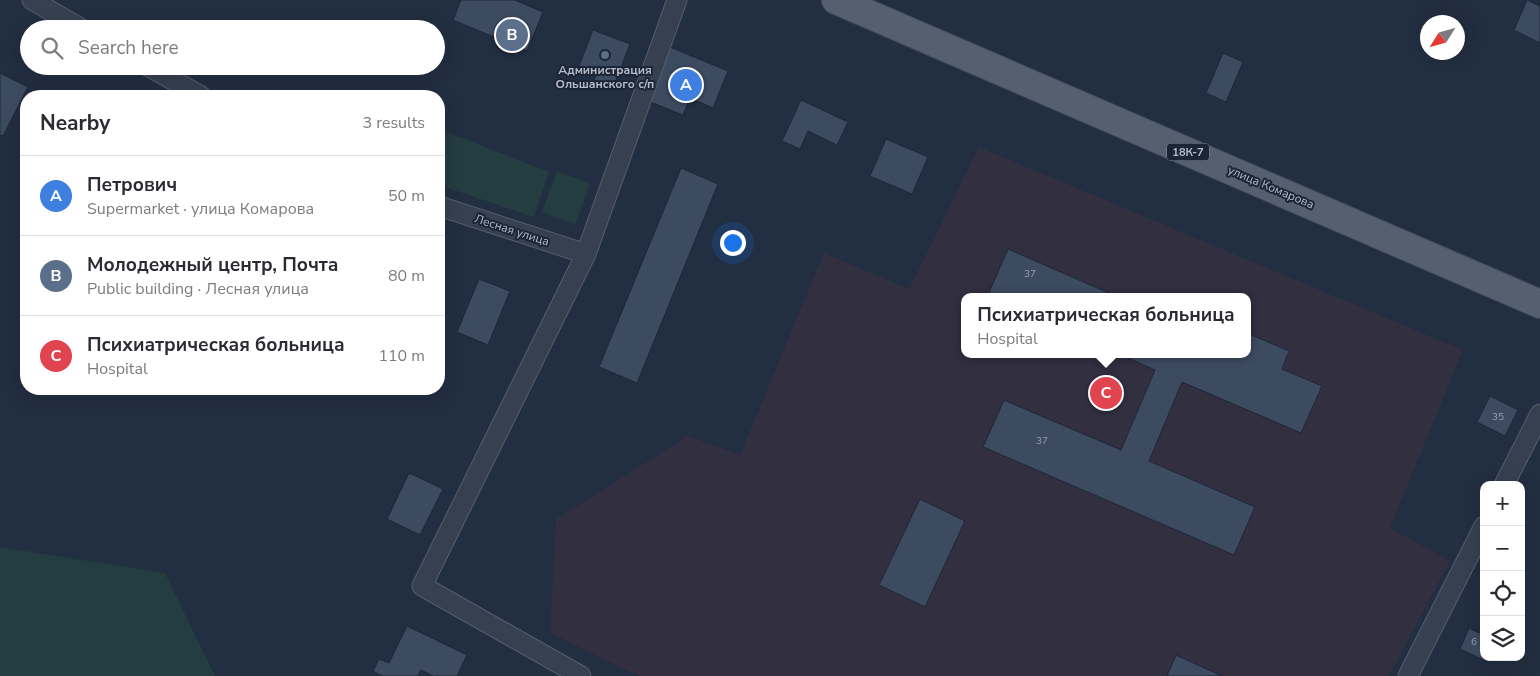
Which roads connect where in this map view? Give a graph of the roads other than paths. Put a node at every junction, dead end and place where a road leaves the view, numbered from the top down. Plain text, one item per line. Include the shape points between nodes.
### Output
1 (32, 0) edge
2 (677, 0) edge
3 (836, 0) edge
4 (66, 20) edge
5 (164, 75) edge
6 (190, 90) edge
7 (445, 208) edge
8 (586, 254) junction
9 (1540, 304) edge
10 (1540, 414) edge
11 (1506, 481) edge
12 (1480, 534) edge
13 (581, 676) edge
14 (1408, 676) edge

1 - 4 street
2 - 8 street
3 - 9 main road, улица Комарова / 18К-7
5 - 6 street
7 - 8 street, Лесная улица
8 - 13 street via 422,586
10 - 11 street
12 - 14 street

